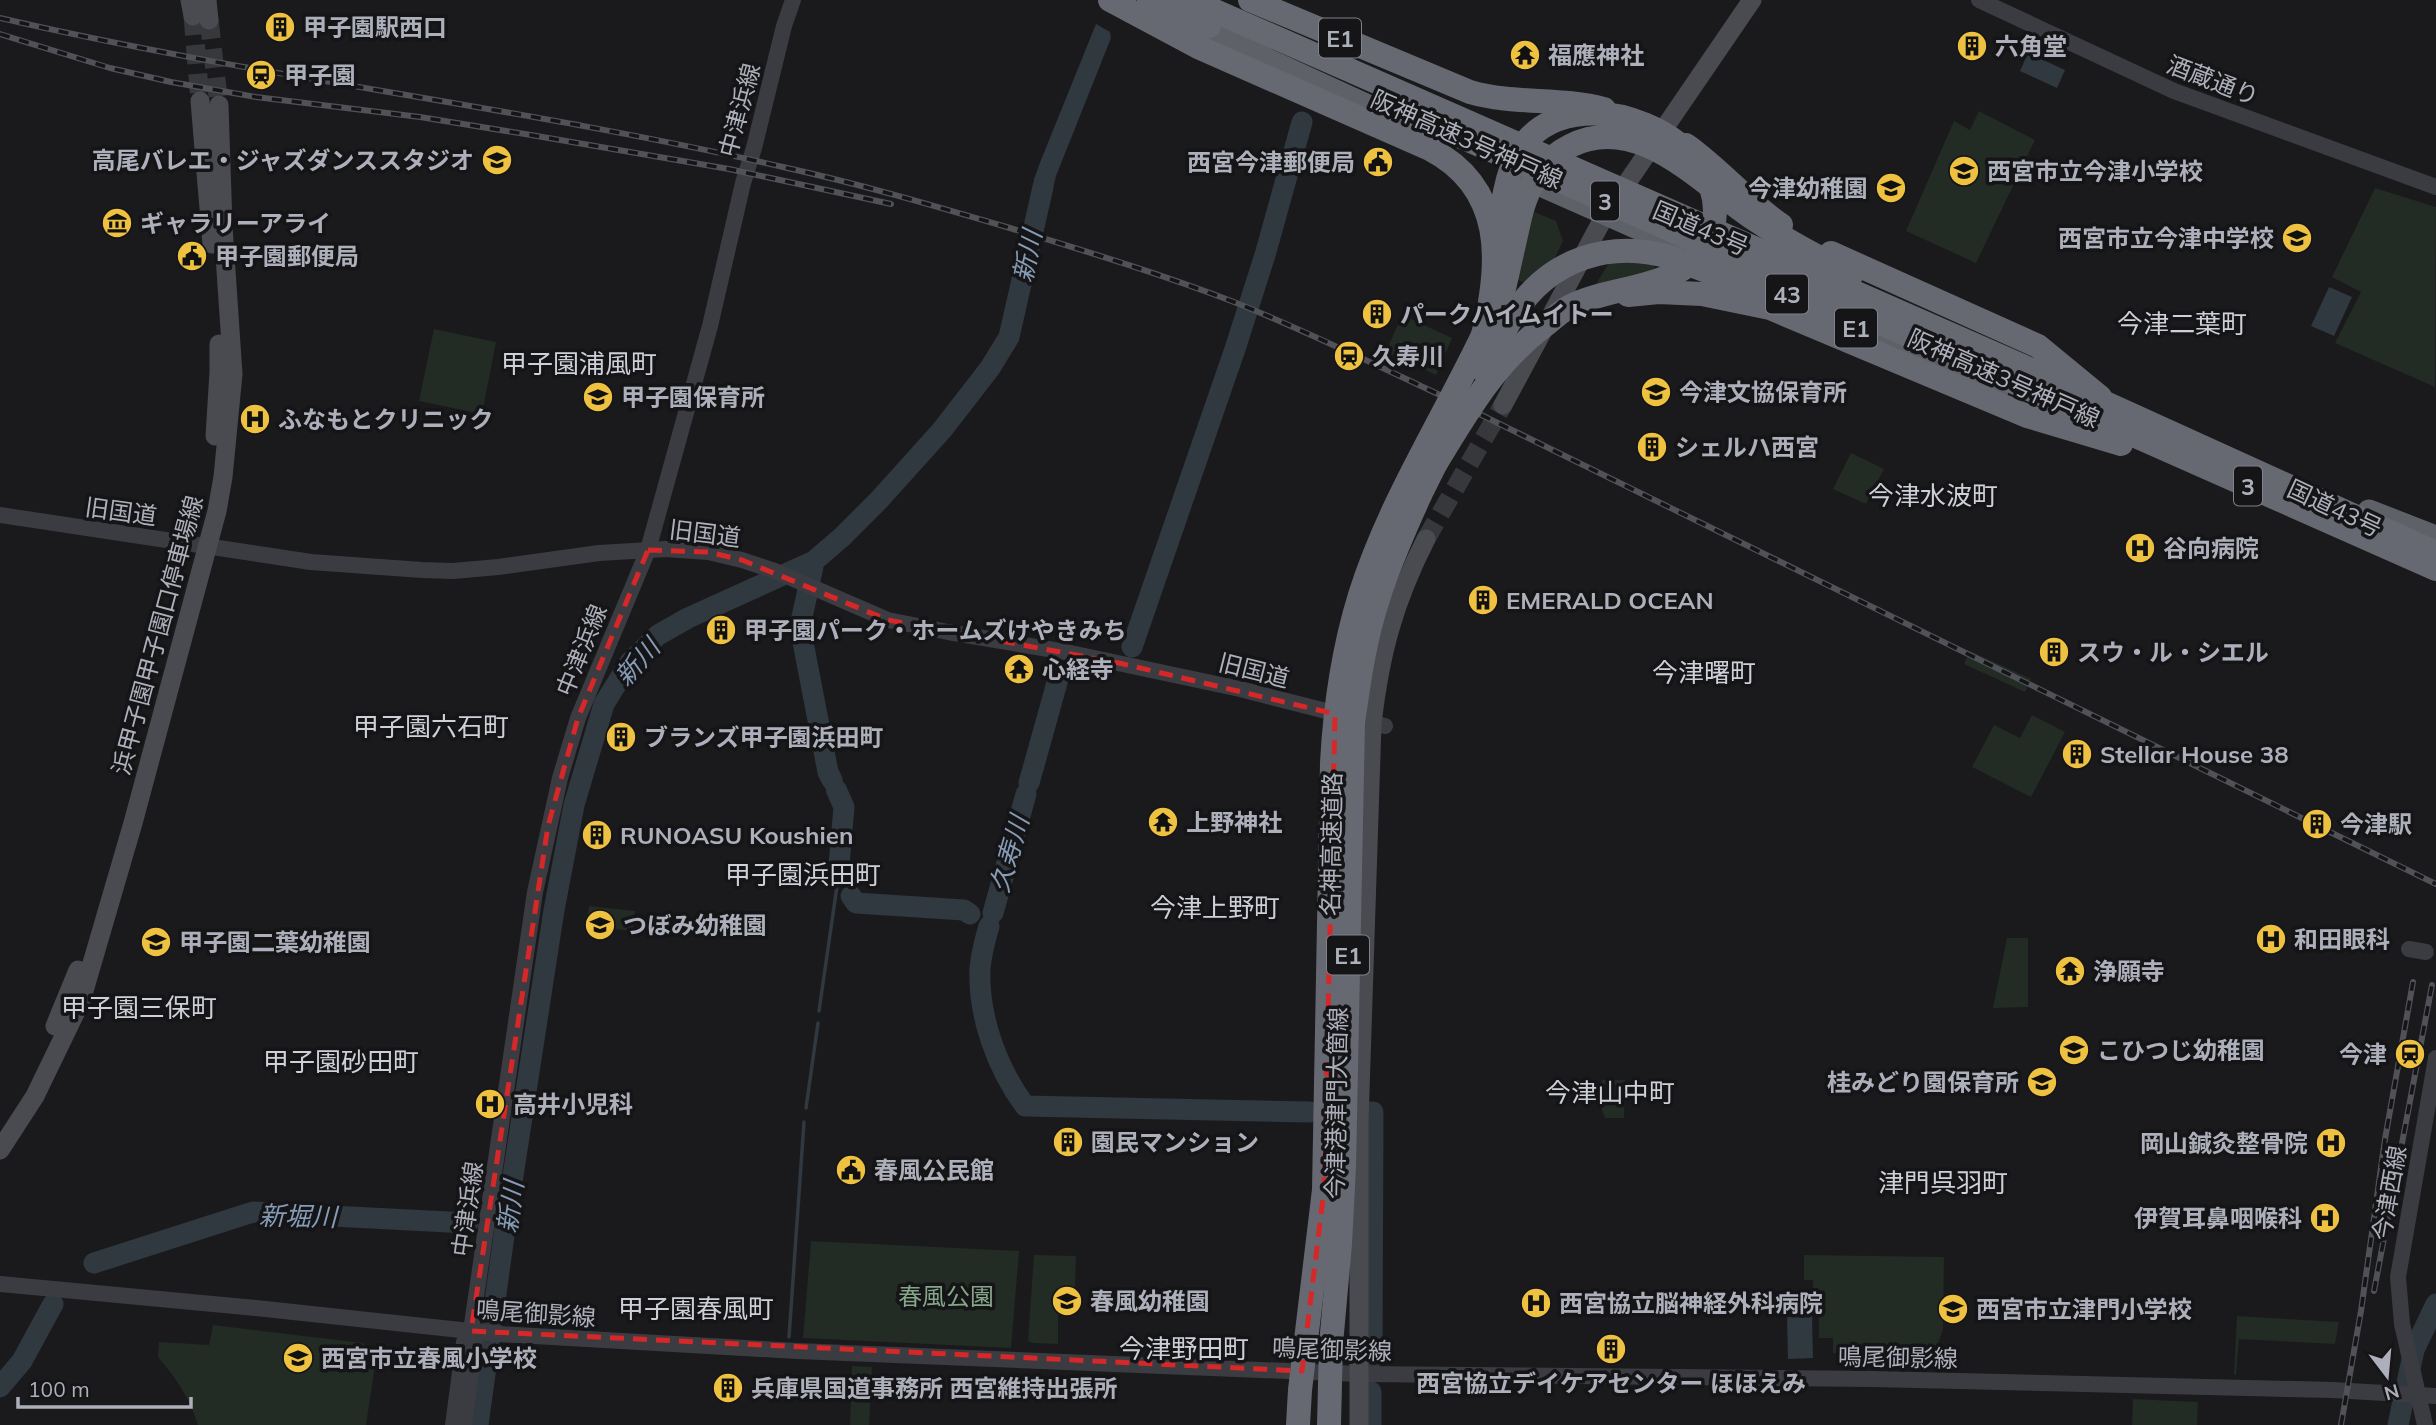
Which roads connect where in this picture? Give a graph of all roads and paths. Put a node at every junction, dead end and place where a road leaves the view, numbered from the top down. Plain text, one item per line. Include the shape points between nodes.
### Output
1 (793, 0) edge
2 (1149, 0) edge
3 (1190, 0) edge
4 (1202, 0) edge
5 (1250, 0) edge
6 (1752, 0) edge
7 (1979, 0) edge
8 (1124, 2) edge
9 (209, 103) tunnel mouth
10 (1644, 123) junction
11 (1670, 136) junction
12 (1628, 181) junction
13 (2436, 187) edge
14 (1605, 215) junction
15 (1494, 269) junction
16 (1551, 320) junction
17 (1483, 335) junction
18 (2064, 394) junction
19 (2108, 404) junction
20 (1503, 405) tunnel mouth
21 (2121, 444) junction
22 (1436, 463) junction
23 (0, 515) edge
24 (2436, 537) edge
25 (1426, 539) tunnel mouth
26 (203, 545) junction
27 (648, 550) junction
28 (2436, 553) edge
29 (2436, 569) edge
30 (2436, 582) edge
31 (1378, 725) junction
32 (2409, 949) dead end
33 (2426, 952) dead end
34 (2436, 1058) edge
35 (0, 1129) edge
36 (0, 1150) edge
37 (0, 1284) edge
38 (485, 1333) junction
39 (1360, 1374) junction
40 (2416, 1395) junction
41 (2436, 1395) edge
42 (453, 1425) edge
43 (464, 1425) edge
44 (1298, 1425) edge
45 (1329, 1425) edge
46 (1359, 1425) edge
47 (2425, 1425) edge

1 - 27 street, 中津浜線
2 - 18 highway, 阪神高速3号神戸線 / 3, bridge
3 - 18 highway, 阪神高速3号神戸線 / 3, bridge
4 - 12 highway, 国道43号 / 43
5 - 10 highway, E1, bridge via 1490,98 1583,104
6 - 12 main road
7 - 13 street, 酒蔵通り via 2174,91
8 - 14 highway, 国道43号 / 43
8 - 15 highway, E1, bridge via 1198,47 1452,162 1475,186 1487,209
9 - 26 main road, 浜甲子園甲子園口停車場線 via 233,374 223,477
10 - 11 highway, E1, bridge
10 - 15 highway, E1, bridge via 1611,114 1582,114 1555,121 1525,143 1507,187
11 - 16 highway, E1, bridge via 1697,163 1713,194 1713,228 1705,247 1693,262 1673,274 1580,302
11 - 19 highway, E1, bridge via 1707,160 1777,223 1815,245 2038,346
12 - 14 main road
12 - 19 highway, 国道43号 / 43
14 - 20 main road
14 - 21 highway, 国道43号 / 43
15 - 17 highway, E1
16 - 21 highway, E1, bridge via 1609,299 1643,293 1742,300 1804,321 2027,416
16 - 22 highway, E1, bridge via 1495,371
17 - 18 highway, E1, bridge via 1506,286 1533,180 1567,147 1609,137 1670,157 1775,233
17 - 44 highway, 名神高速道路 / E1, bridge via 1376,551 1360,593 1341,673 1332,764 1324,1190
18 - 22 highway, E1, bridge via 1826,317 1673,258 1615,251 1565,265 1528,296 1508,324
18 - 28 highway, 阪神高速3号神戸線 / 3, bridge
18 - 29 highway, 阪神高速3号神戸線 / 3
19 - 24 highway, 国道43号 / 43
21 - 30 highway, 国道43号 / 43 via 2213,480
22 - 45 highway, 名神高速道路 / E1, bridge via 1378,598 1359,675 1353,723 1344,1167
23 - 26 street, 旧国道
25 - 31 main road, 今津港津門大箇線 via 1401,590 1388,631 1379,670
26 - 27 street, 旧国道 via 311,562 453,570
26 - 35 main road, 浜甲子園甲子園口停車場線 via 91,931 45,1050
26 - 36 main road, 浜甲子園甲子園口停車場線 via 81,1001 35,1096
27 - 31 street, 旧国道 via 708,552 742,560 888,620 1240,689
27 - 38 street, 中津浜線 via 578,718 548,827 533,905
31 - 39 main road, 今津港津門大箇線 via 1359,1122
32 - 33 street
34 - 40 street, 今津西線 via 2398,1270
37 - 38 street, 鳴尾御影線
38 - 39 street, 鳴尾御影線
38 - 42 street, 中津浜線 via 464,1342
38 - 43 street, 中津浜線 via 475,1344
39 - 40 street, 鳴尾御影線 via 1872,1378
39 - 46 main road, 今津港津門大箇線
40 - 41 street, 鳴尾御影線
40 - 47 street

